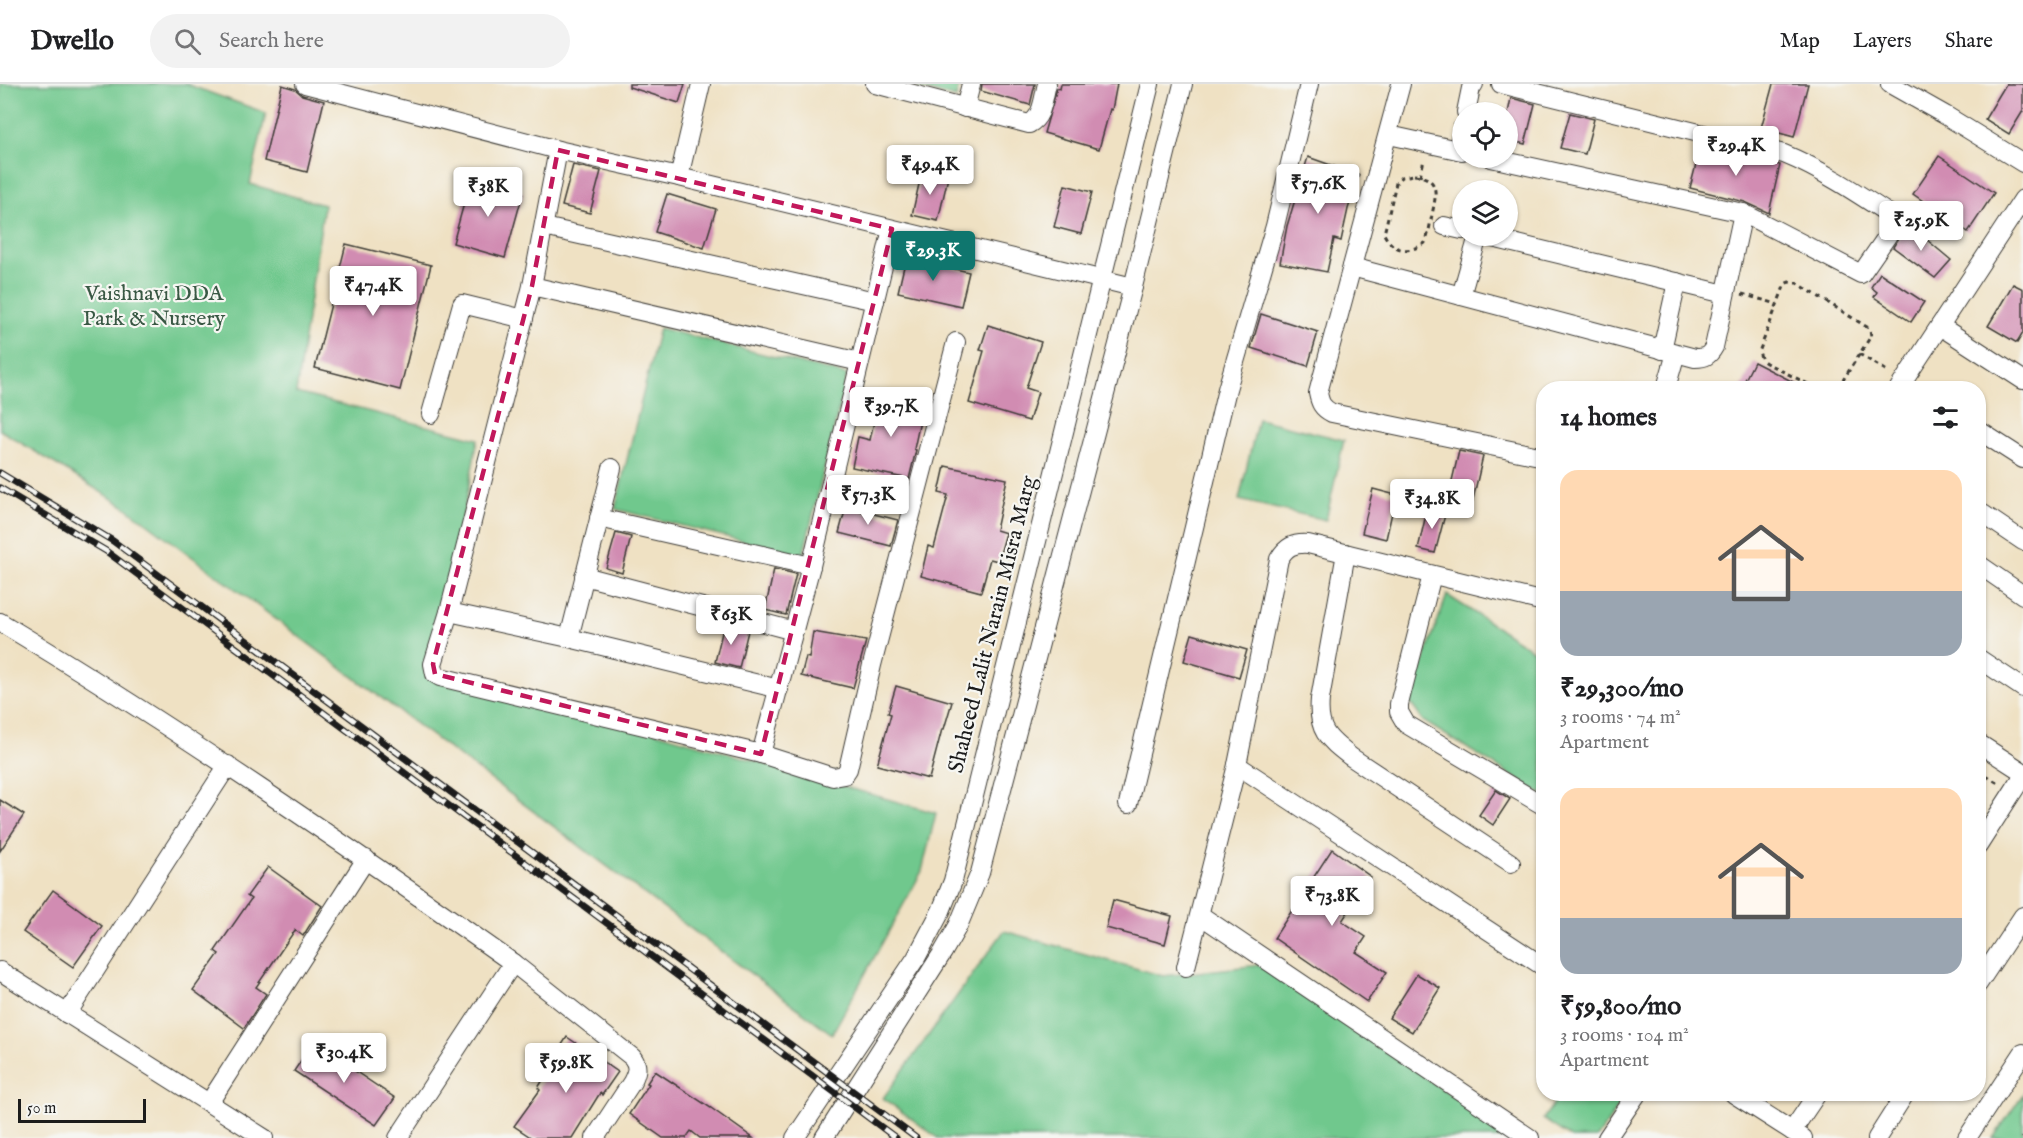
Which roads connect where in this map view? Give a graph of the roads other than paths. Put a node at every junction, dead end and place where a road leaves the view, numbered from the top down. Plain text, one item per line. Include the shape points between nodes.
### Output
1 (305, 84) edge
2 (701, 84) edge
3 (875, 84) edge
4 (971, 84) edge
5 (1047, 84) edge
6 (1150, 84) edge
7 (1183, 84) edge
8 (1309, 84) edge
9 (1401, 84) edge
10 (1474, 84) edge
11 (1501, 84) edge
12 (1890, 84) edge
13 (353, 91) edge
14 (1468, 102) edge
15 (965, 108) junction
16 (1389, 135) junction
17 (1452, 149) edge
18 (558, 150) junction
19 (2023, 163) edge
20 (1518, 164) edge
21 (678, 177) junction
22 (2023, 199) edge
23 (1743, 213) junction
24 (1444, 226) dead end
25 (544, 227) junction
26 (1452, 228) edge
27 (892, 229) junction
28 (1518, 244) edge
29 (1475, 246) edge
30 (1352, 267) junction
31 (1100, 279) junction
32 (1677, 282) junction
33 (532, 286) junction
34 (1133, 287) junction
35 (1726, 292) junction
36 (1461, 296) junction
37 (875, 301) junction
38 (524, 320) junction
39 (1940, 326) junction
40 (956, 342) dead end
41 (1669, 351) junction
42 (860, 362) junction
43 (2023, 380) edge
44 (1667, 381) edge
45 (1909, 381) edge
46 (431, 414) dead end
47 (1986, 435) edge
48 (1536, 455) edge
49 (2023, 459) edge
50 (612, 468) dead end
51 (1986, 516) edge
52 (599, 518) junction
53 (2023, 541) edge
54 (1346, 554) junction
55 (811, 566) junction
56 (1986, 570) edge
57 (1432, 575) junction
58 (584, 576) junction
59 (2023, 595) edge
60 (1536, 600) edge
61 (449, 612) junction
62 (0, 622) edge
63 (794, 631) junction
64 (568, 638) junction
65 (1986, 663) edge
66 (2023, 688) edge
67 (778, 689) junction
68 (1986, 749) edge
69 (761, 754) junction
70 (228, 765) junction
71 (1237, 765) junction
72 (2023, 774) edge
73 (1536, 801) edge
74 (1128, 804) dead end
75 (1986, 833) edge
76 (366, 859) junction
77 (1511, 863) dead end
78 (1200, 915) junction
79 (2023, 916) edge
80 (513, 963) junction
81 (1536, 963) edge
82 (1186, 967) dead end
83 (0, 971) edge
84 (1986, 972) edge
85 (67, 1014) junction
86 (2023, 1053) edge
87 (1632, 1101) edge
88 (1745, 1101) edge
89 (1814, 1101) edge
90 (1901, 1101) edge
91 (209, 1103) junction
92 (1797, 1135) edge
93 (264, 1138) edge
94 (398, 1138) edge
95 (595, 1138) edge
96 (795, 1138) edge
97 (824, 1138) edge
98 (1530, 1138) edge
99 (1607, 1138) edge
100 (1877, 1138) edge
101 (1967, 1138) edge

1 - 13 street
2 - 21 street
3 - 15 street
4 - 15 street
5 - 15 street via 1039,114 1029,124
6 - 31 street, Shaheed Lalit Narain Misra Marg
7 - 34 street
8 - 74 street via 1275,226 1227,389
9 - 16 street
10 - 14 street
11 - 23 street via 1784,154 1871,202 1897,222 1861,274
12 - 19 street
13 - 18 street
16 - 17 street
16 - 30 street
18 - 21 street
18 - 25 street
20 - 23 street
21 - 27 street
22 - 39 street
23 - 35 street
24 - 26 street
25 - 33 street
25 - 37 street
27 - 31 street
27 - 37 street
28 - 32 street
29 - 36 street
30 - 36 street
30 - 48 street via 1318,393 1324,409
31 - 34 street
31 - 96 street, Shaheed Lalit Narain Misra Marg via 949,896 916,958
32 - 35 street
32 - 41 street
33 - 38 street
33 - 42 street
34 - 97 street via 980,873 943,952
35 - 41 street via 1710,354 1695,358
36 - 41 street
37 - 42 street
38 - 46 street via 462,303
38 - 61 street
39 - 43 street
39 - 45 street
40 - 69 street via 848,769 844,775 833,777
41 - 44 street
42 - 55 street
47 - 49 street
50 - 52 street
51 - 53 street
52 - 55 street
52 - 58 street
54 - 57 street
54 - 71 street via 1298,543 1279,559
54 - 77 street via 1320,699 1318,717 1323,730 1351,757
55 - 63 street
56 - 59 street
57 - 60 street
57 - 73 street via 1398,704 1402,719
58 - 63 street
58 - 64 street
61 - 64 street
61 - 69 street via 433,664 440,677
62 - 70 street
63 - 67 street
64 - 67 street
65 - 66 street
67 - 69 street
68 - 72 street
70 - 76 street
70 - 85 street
71 - 78 street
71 - 81 street
72 - 75 street
76 - 80 street
76 - 91 street
78 - 82 street
78 - 98 street
79 - 84 street
80 - 94 street
80 - 95 street via 636,1063 637,1073
83 - 85 street
85 - 91 street
86 - 101 street
87 - 99 street
88 - 92 street
89 - 92 street
90 - 100 street
91 - 93 street

